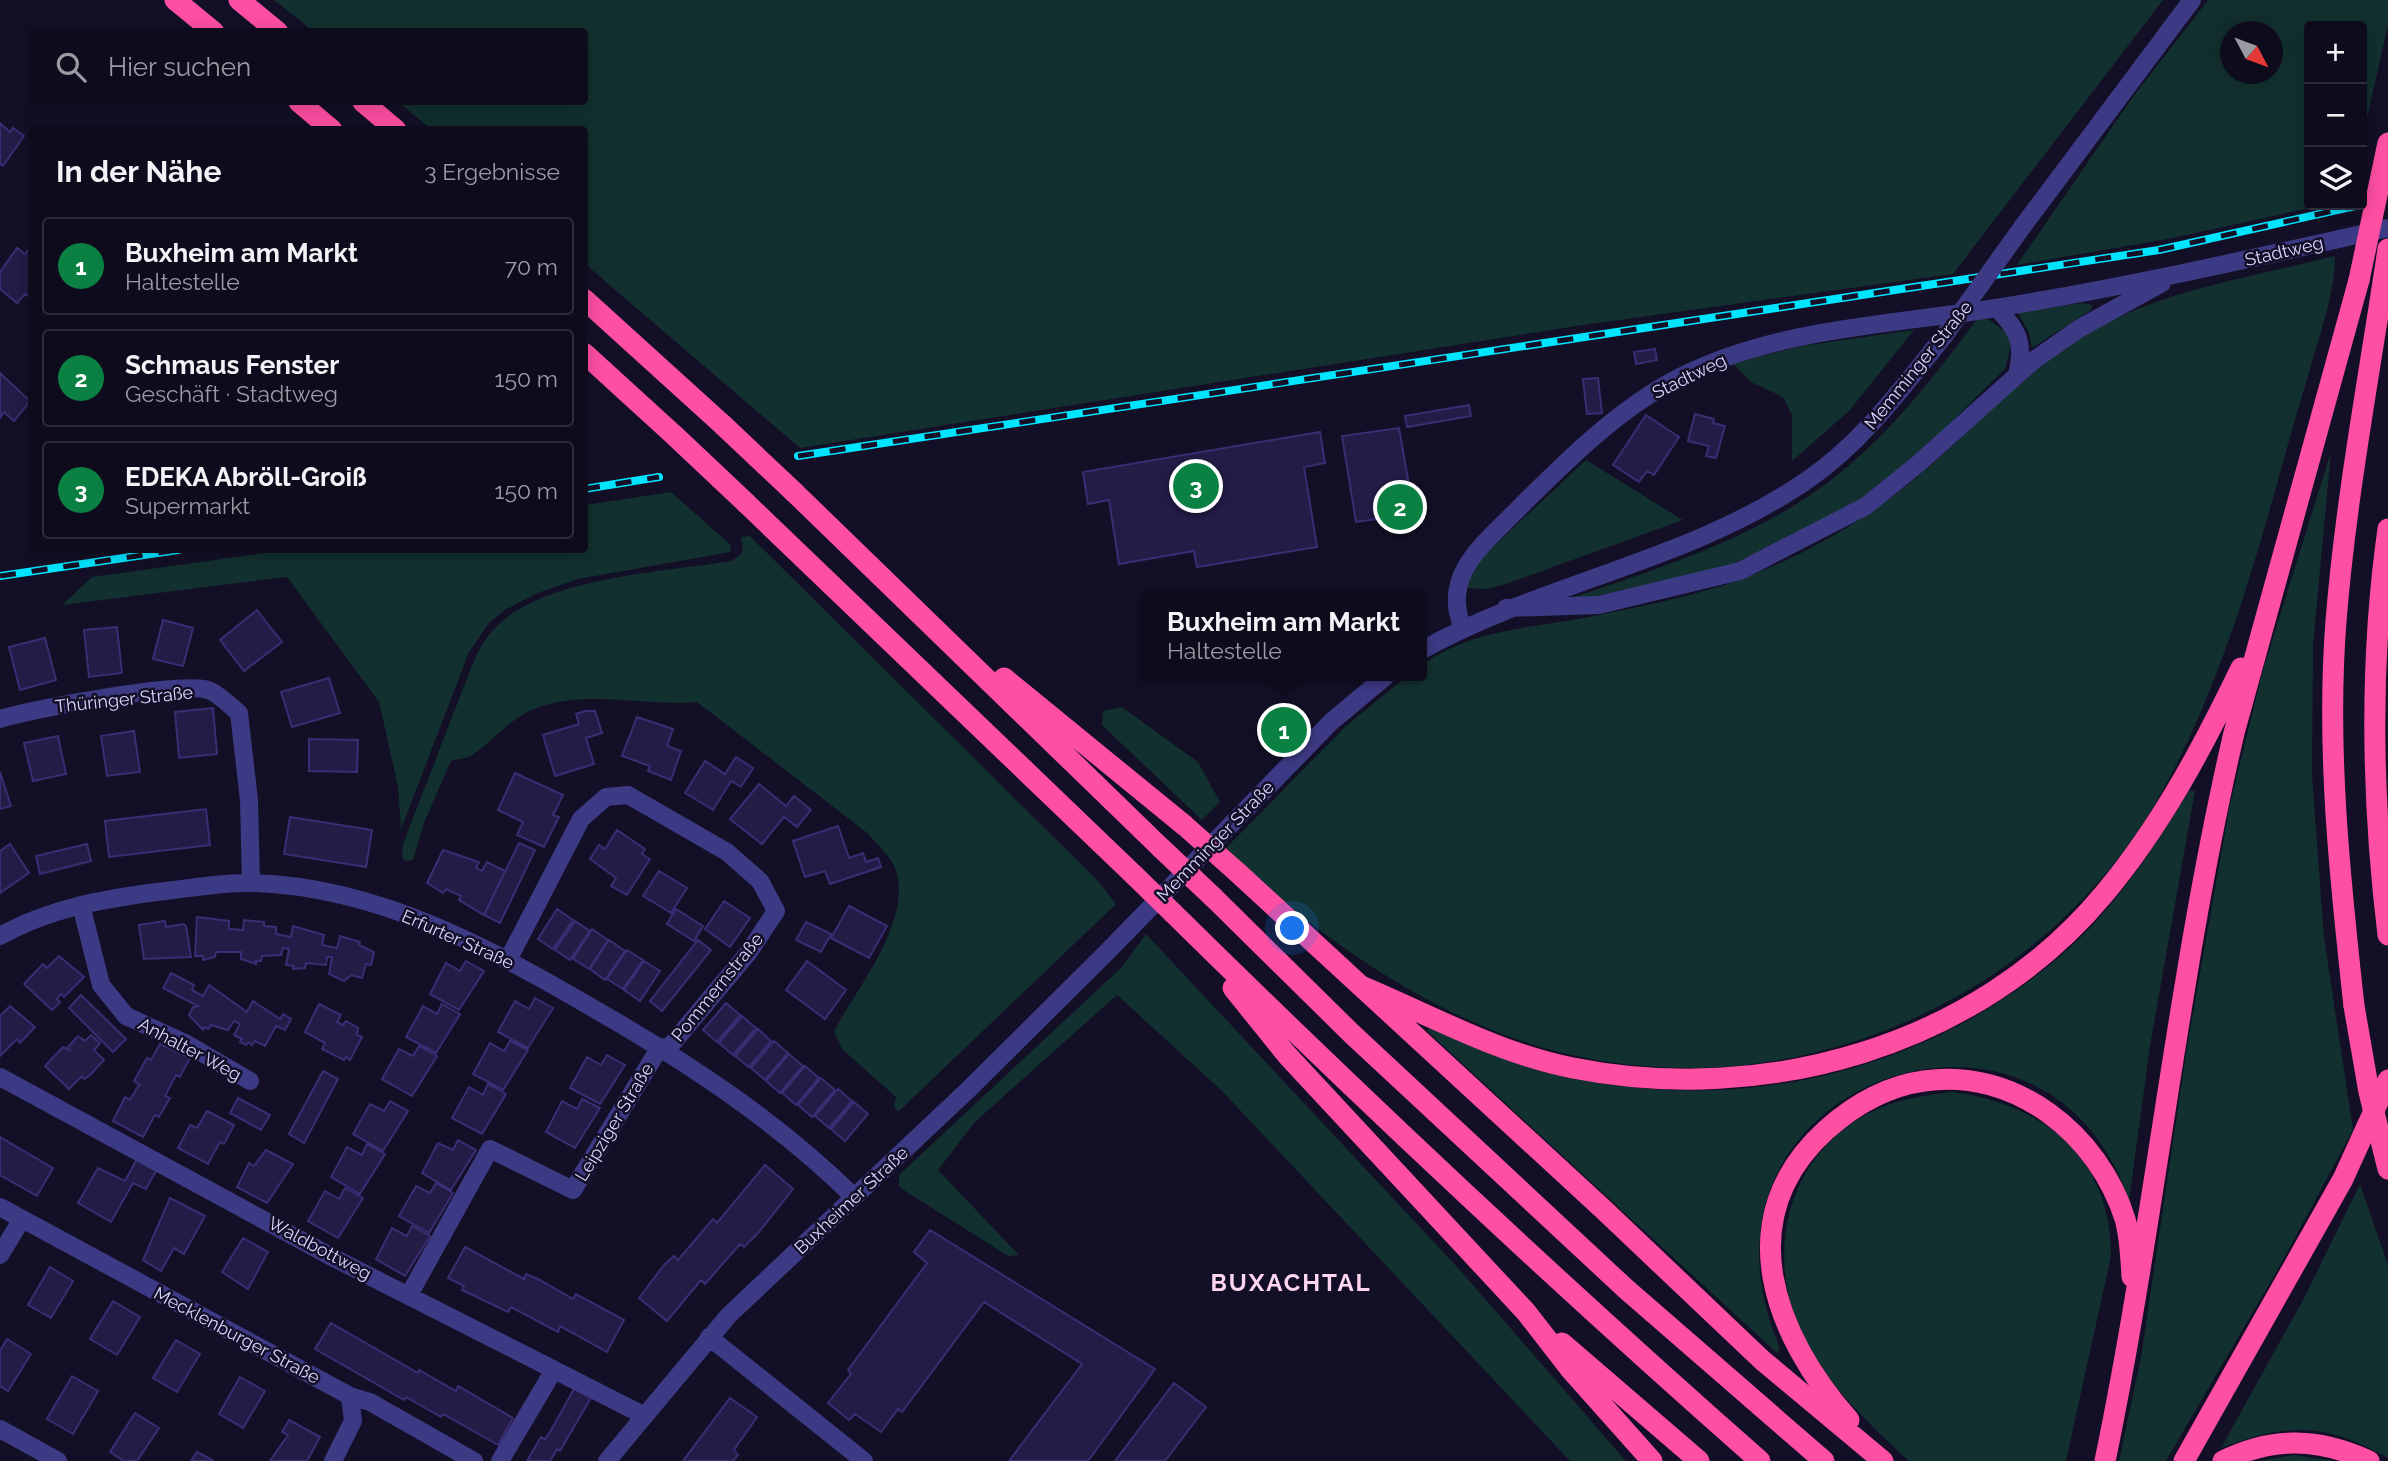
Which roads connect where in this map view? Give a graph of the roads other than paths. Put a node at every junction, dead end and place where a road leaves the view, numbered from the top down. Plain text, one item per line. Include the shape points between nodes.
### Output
1 (175, 0) edge
2 (239, 0) edge
3 (2192, 0) edge
4 (209, 28) edge
5 (273, 28) edge
6 (303, 105) edge
7 (367, 105) edge
8 (327, 126) edge
9 (391, 126) edge
10 (2388, 143) edge
11 (2388, 228) edge
12 (2388, 249) edge
13 (2180, 274) junction
14 (588, 303) edge
15 (1997, 308) junction
16 (588, 357) edge
17 (2017, 374) junction
18 (2388, 529) edge
19 (1506, 608) junction
20 (2265, 618) junction
21 (934, 625) junction
22 (1463, 628) junction
23 (1427, 647) edge
24 (1380, 681) edge
25 (0, 719) edge
26 (251, 883) junction
27 (81, 905) junction
28 (1173, 913) junction
29 (2388, 935) edge
30 (0, 936) edge
31 (1108, 951) joint
32 (508, 960) junction
33 (1362, 986) junction
34 (663, 1049) junction
35 (0, 1077) edge
36 (2388, 1080) edge
37 (250, 1082) dead end
38 (2388, 1169) edge
39 (854, 1198) junction
40 (0, 1207) edge
41 (22, 1219) junction
42 (0, 1255) edge
43 (409, 1295) junction
44 (1526, 1311) junction
45 (2134, 1317) junction
46 (709, 1336) junction
47 (554, 1370) junction
48 (350, 1396) junction
49 (643, 1415) junction
50 (0, 1429) edge
51 (58, 1461) edge
52 (332, 1461) edge
53 (474, 1461) edge
54 (500, 1461) edge
55 (607, 1461) edge
56 (864, 1461) edge
57 (1652, 1461) edge
58 (1699, 1461) edge
59 (1760, 1461) edge
60 (1824, 1461) edge
61 (1883, 1461) edge
62 (1889, 1461) edge
63 (2105, 1461) edge
64 (2184, 1461) edge
65 (2223, 1461) edge
66 (2369, 1461) edge

1 - 4 highway
2 - 5 highway
3 - 19 street, Memminger Straße, bridge via 1944,336 1870,428 1806,481 1720,530
6 - 8 highway
7 - 9 highway
10 - 20 highway, bridge via 2334,377
11 - 13 street, Stadtweg
12 - 38 highway, bridge via 2336,622 2334,762 2340,885 2354,1006
13 - 15 street, Stadtweg
13 - 17 street, Stadtweg via 2080,328
14 - 21 highway, bridge
15 - 17 street via 2020,338
15 - 22 street, Stadtweg via 1745,350 1653,391 1557,471 1479,547 1455,593
16 - 28 highway, bridge
17 - 19 street, Stadtweg via 1866,506 1740,571 1599,605
18 - 29 highway via 2376,681 2378,852
19 - 22 street, Memminger Straße
20 - 33 highway via 2207,737 2166,808 2104,895 2050,949 1996,989 1889,1044 1816,1067 1766,1076 1661,1080 1572,1068 1531,1057
20 - 45 highway via 2234,733 2200,893
21 - 33 highway, bridge via 1071,730 1184,825
21 - 60 highway, bridge via 1352,1034 1626,1289
22 - 23 street, Memminger Straße
24 - 31 street, Memminger Straße via 1314,740
25 - 26 street, Thüringer Straße via 80,702 208,690 239,713 249,800
26 - 27 street, Erfurter Straße
26 - 32 street, Erfurter Straße via 319,890 397,910
27 - 30 street, Erfurter Straße
27 - 37 street, Anhalter Weg via 101,985 126,1016 187,1044
28 - 44 highway via 1287,1055
28 - 59 highway via 1325,1063
31 - 39 street, Buxheimer Straße
32 - 34 street, Erfurter Straße
32 - 34 street, Pommernstraße via 582,819 606,797 628,795 639,801 727,852 760,881 776,911 748,952
33 - 61 highway via 1762,1360
34 - 39 street, Erfurter Straße via 818,1160
34 - 43 street, Leipziger Straße via 573,1190 490,1149
35 - 43 street, Waldbottweg
36 - 64 highway via 2324,1214
39 - 46 street, Buxheimer Straße
40 - 41 street, Mecklenburger Straße
41 - 42 street
41 - 48 street, Mecklenburger Straße
43 - 47 street, Waldbottweg
44 - 57 highway
44 - 58 highway
45 - 62 highway via 2125,1220 2093,1154 2074,1133 2032,1101 2007,1090 1948,1080 1892,1089 1860,1103 1817,1138 1786,1184 1772,1230 1773,1283 1785,1324 1803,1360
45 - 63 highway
46 - 49 street, Buxheimer Straße
46 - 56 street
47 - 49 street, Waldbottweg
47 - 54 street
48 - 52 street via 353,1422
48 - 53 street, Mecklenburger Straße via 370,1402
49 - 55 street, Buxheimer Straße
50 - 51 street
65 - 66 highway via 2259,1446 2296,1442 2333,1446

